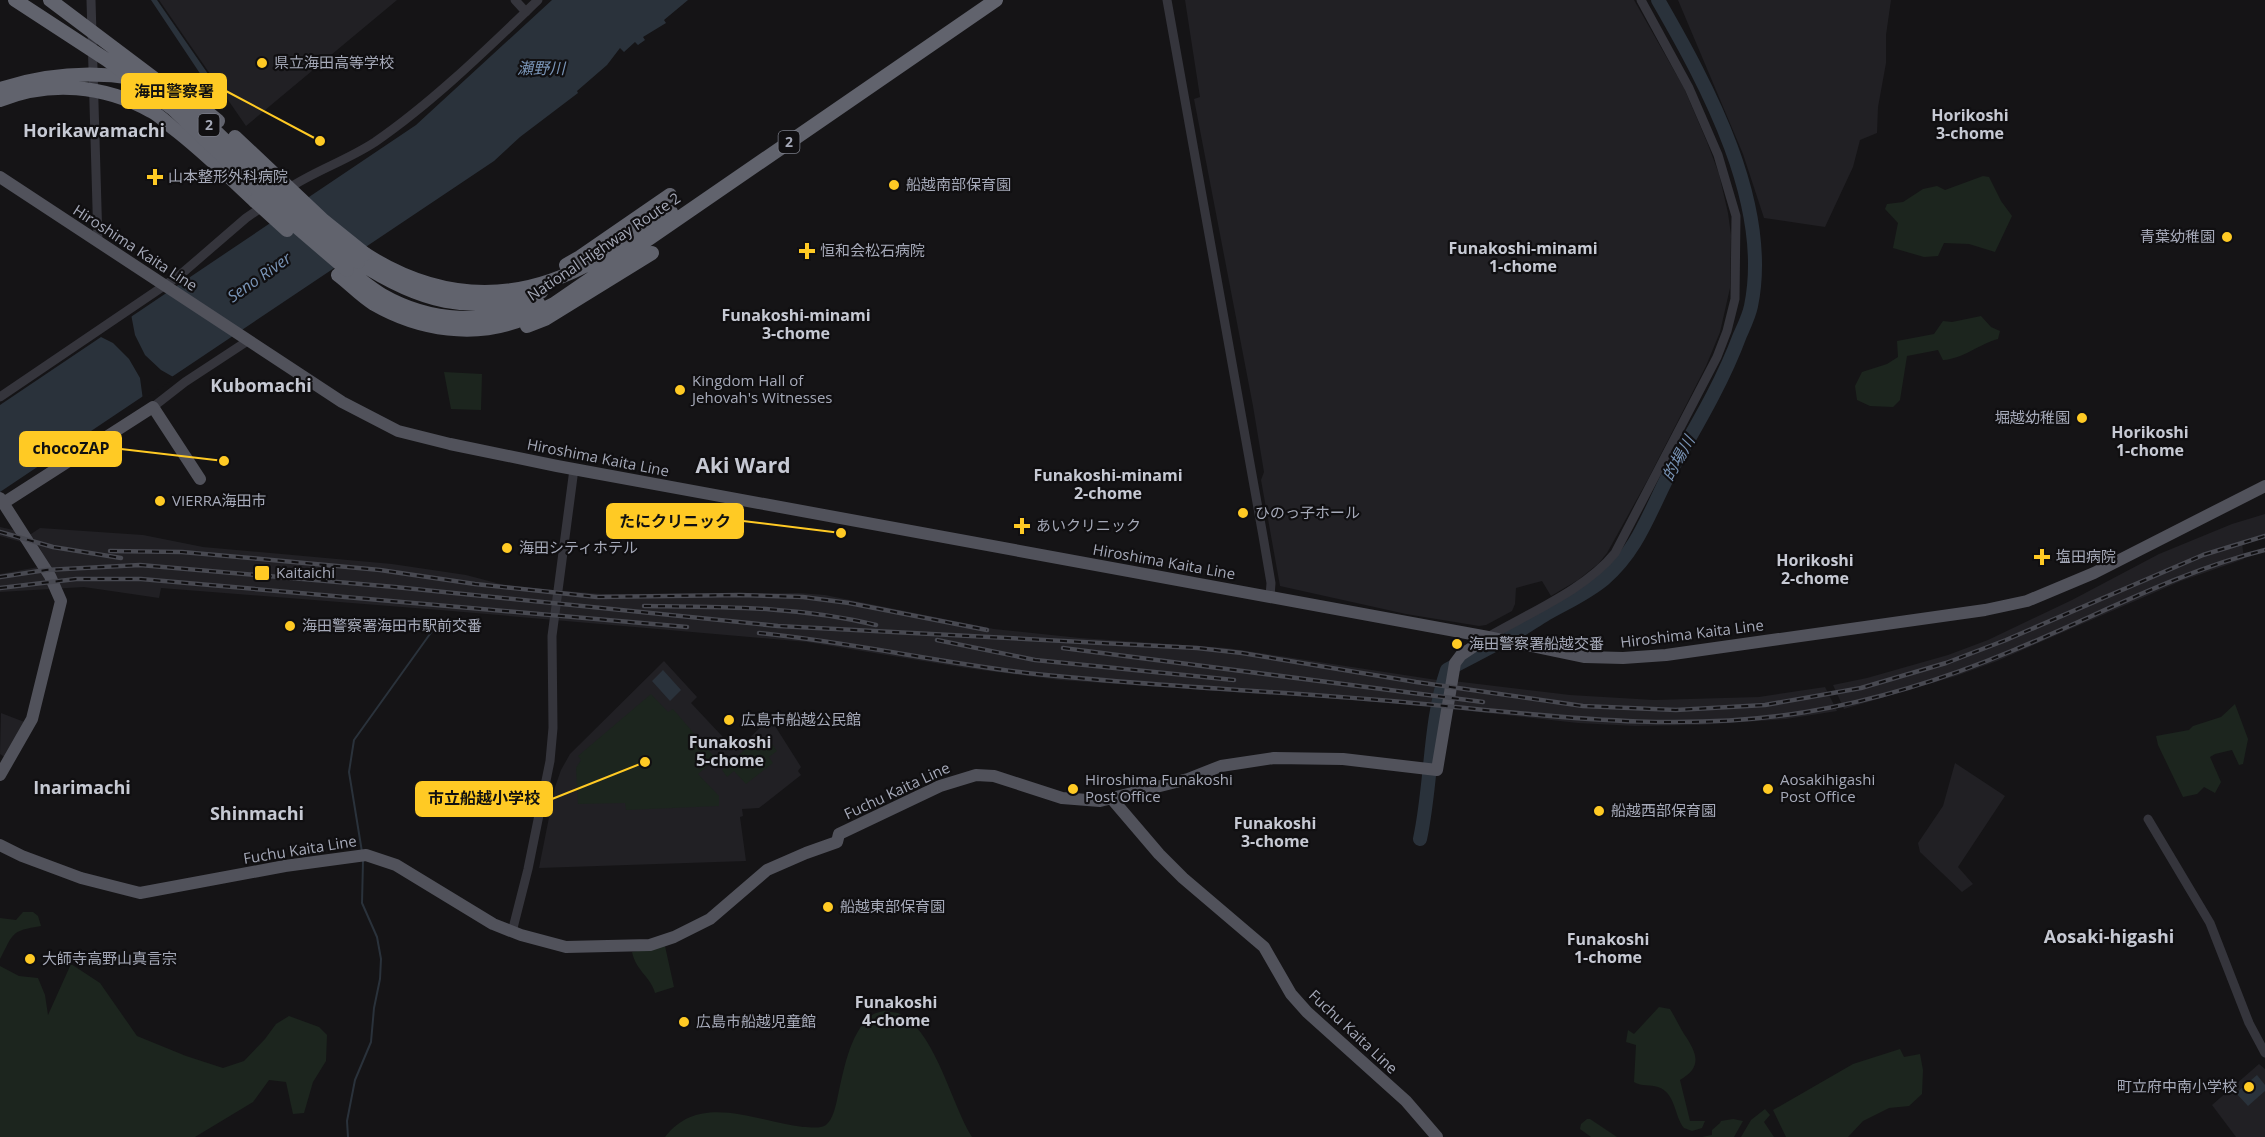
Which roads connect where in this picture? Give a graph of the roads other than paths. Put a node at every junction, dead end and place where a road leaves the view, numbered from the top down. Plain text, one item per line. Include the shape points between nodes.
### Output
1 (15, 0) edge
2 (28, 0) edge
3 (50, 0) edge
4 (63, 0) edge
5 (91, 0) edge
6 (515, 0) edge
7 (538, 0) edge
8 (980, 0) edge
9 (996, 0) edge
10 (1167, 0) edge
11 (1641, 0) edge
12 (526, 12) junction
13 (107, 60) junction
14 (92, 83) junction
15 (0, 89) edge
16 (24, 93) junction
17 (0, 100) edge
18 (0, 108) edge
19 (214, 123) junction
20 (0, 177) edge
21 (670, 195) dead end
22 (98, 242) junction
23 (652, 253) dead end
24 (352, 265) junction
25 (169, 288) junction
26 (501, 311) junction
27 (245, 338) junction
28 (0, 397) edge
29 (153, 407) junction
30 (574, 469) junction
31 (200, 479) dead end
32 (2265, 486) edge
33 (2, 500) edge
34 (1270, 597) junction
35 (1492, 638) junction
36 (0, 775) edge
37 (1112, 799) junction
38 (2148, 819) dead end
39 (0, 845) edge
40 (513, 932) junction
41 (2265, 1053) edge
42 (1437, 1137) edge

1 - 13 highway, bridge
2 - 13 highway, 2, bridge
3 - 19 highway, 2, bridge
4 - 19 highway, bridge
5 - 14 street
6 - 12 street
7 - 12 street
8 - 26 highway, National Highway Route 2 / 2 via 613,254 574,278
9 - 26 highway, National Highway Route 2 / 2 via 583,284
10 - 34 street via 1259,513
11 - 35 street via 1689,88 1718,155 1736,216 1735,299 1718,357 1615,553 1601,570
12 - 25 street via 409,117 356,154 299,181 246,218
13 - 24 highway, 2, bridge via 172,108 298,228
14 - 15 highway, 2 via 57,76
14 - 16 highway, 2
14 - 19 highway, 2 via 117,76 148,81 202,108
14 - 22 street
14 - 24 highway, 2, bridge via 152,112 255,201
16 - 17 highway, 2
16 - 18 highway
19 - 24 highway, 2, bridge
20 - 22 main road, Hiroshima Kaita Line
21 - 26 highway via 580,257 541,277
22 - 25 main road, Hiroshima Kaita Line
23 - 26 highway via 545,319 527,326
24 - 26 highway, 2 via 462,291
24 - 26 highway, 2 via 382,295 417,310 463,319
25 - 27 main road, Hiroshima Kaita Line
25 - 28 street
27 - 29 street
27 - 30 main road, Hiroshima Kaita Line via 342,402 398,431
29 - 31 main road
29 - 33 main road
30 - 34 main road, Hiroshima Kaita Line
30 - 40 street via 552,636 550,761
32 - 35 main road, Hiroshima Kaita Line via 2094,573 2027,601 1985,610 1623,658 1585,657
33 - 36 main road via 50,576 61,601 32,719
34 - 35 main road, Hiroshima Kaita Line
35 - 37 main road via 1461,655 1454,669 1437,770 1343,759 1274,758 1221,766
37 - 40 main road, Fuchu Kaita Line via 1062,798 994,776 964,776 839,834 837,842 767,870 710,919 674,937 650,945 566,947
37 - 42 main road, Fuchu Kaita Line via 1183,878 1264,947 1291,994 1307,1012 1406,1101
38 - 41 street via 2210,923 2249,1023
39 - 40 main road, Fuchu Kaita Line via 81,878 140,893 366,855 396,865 479,917

